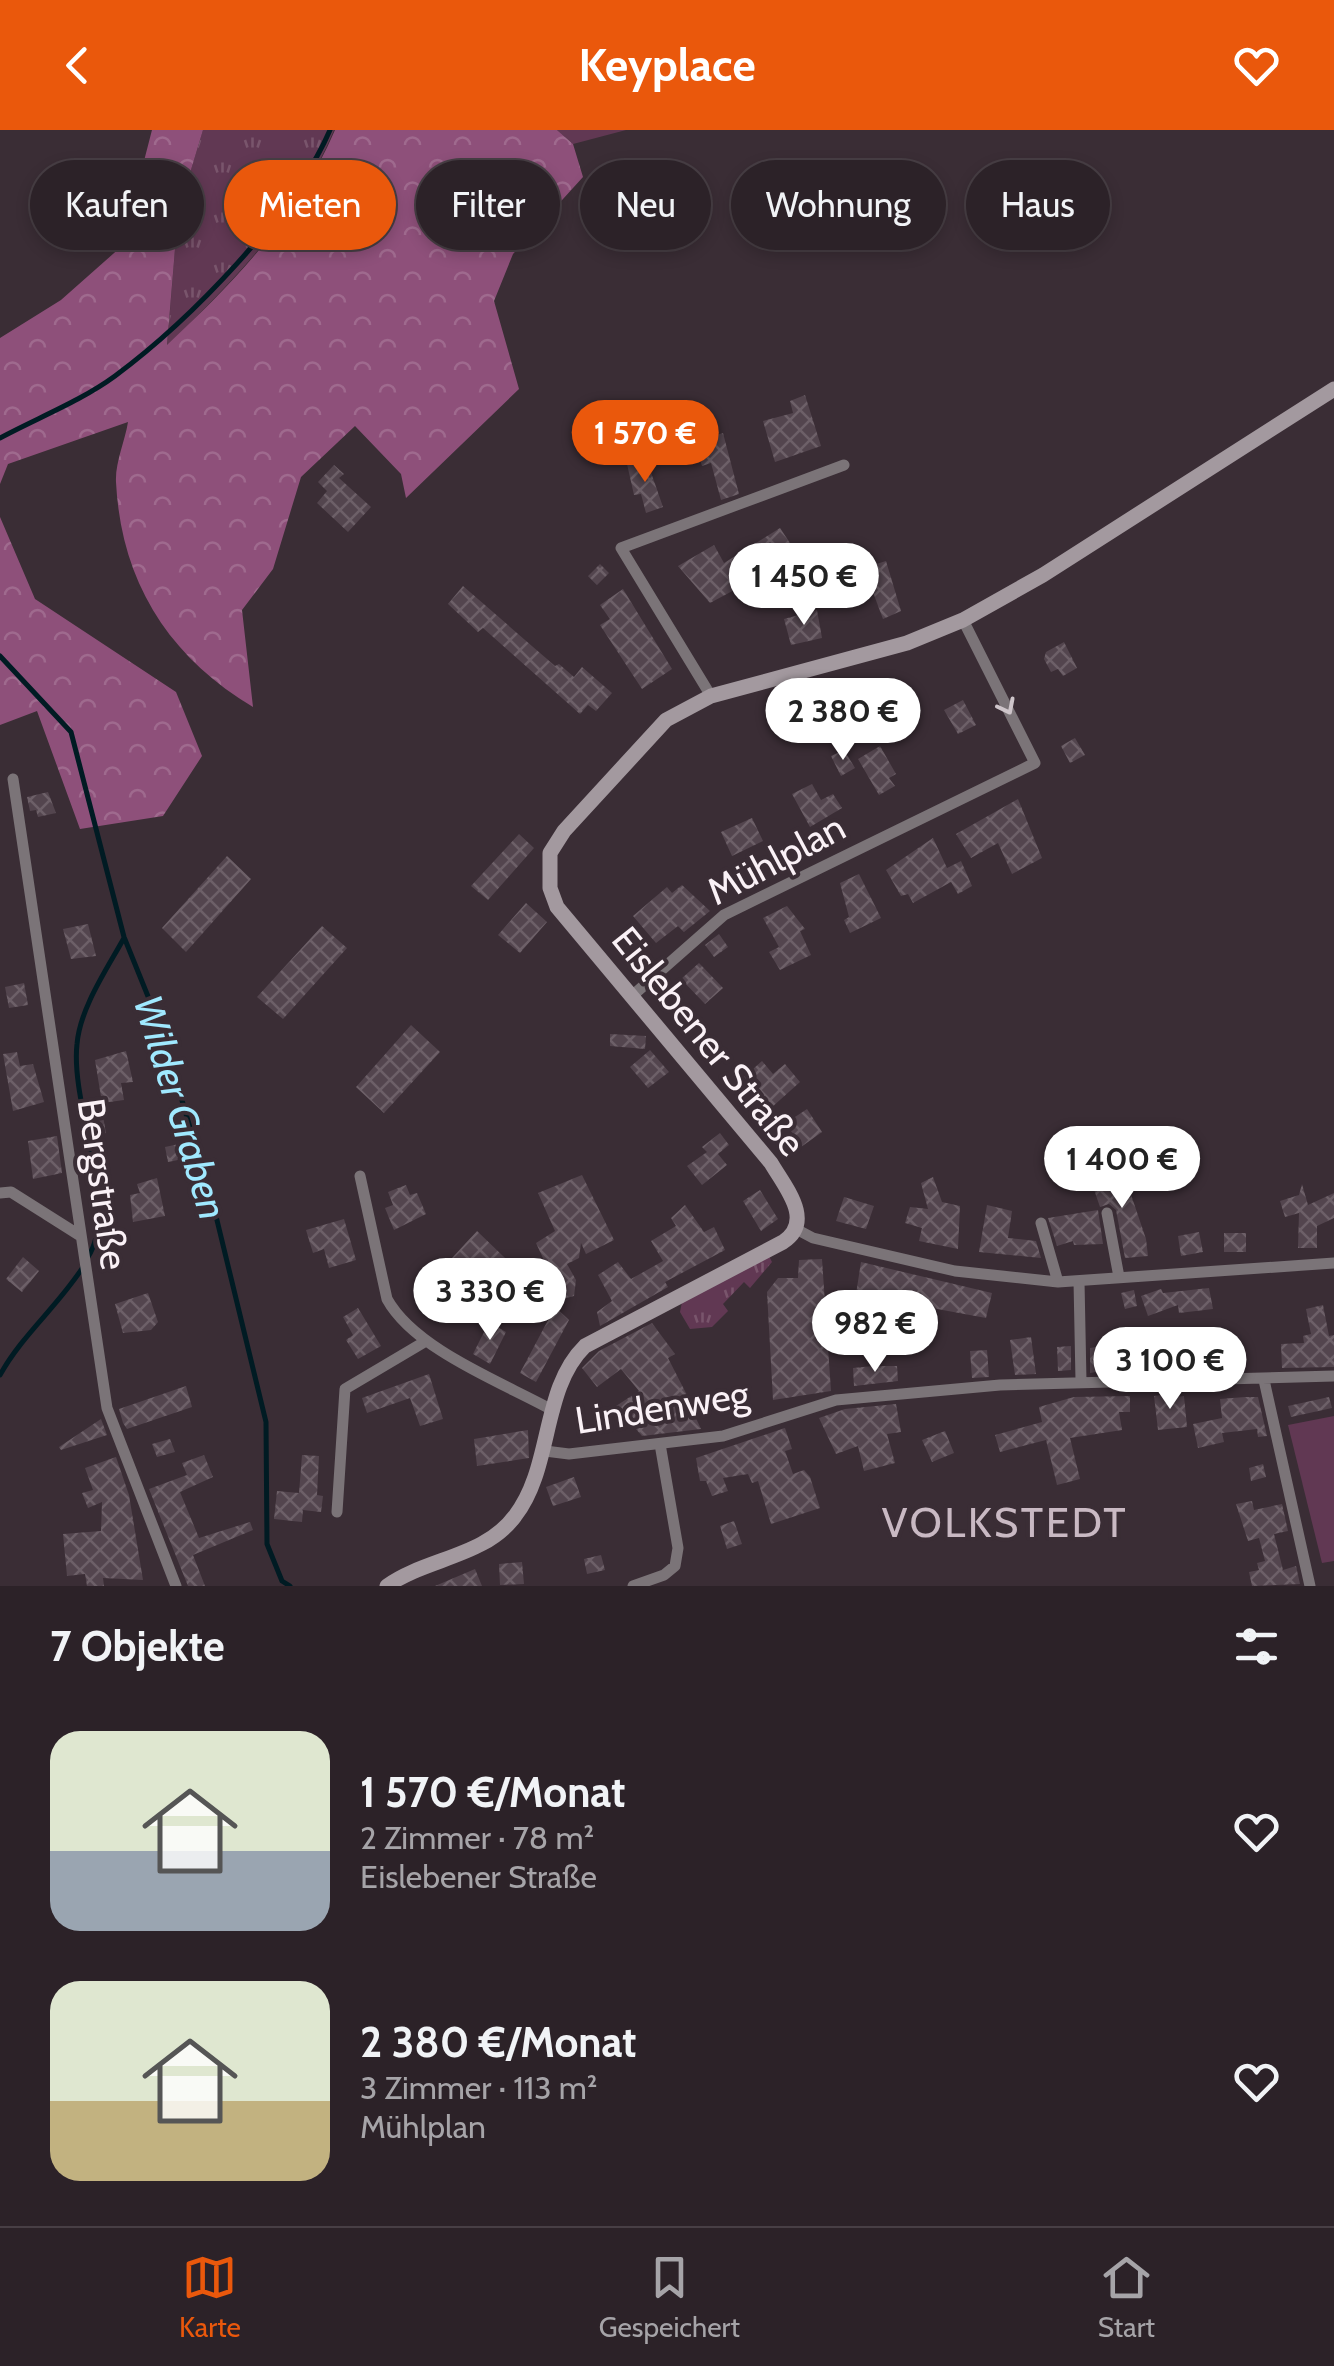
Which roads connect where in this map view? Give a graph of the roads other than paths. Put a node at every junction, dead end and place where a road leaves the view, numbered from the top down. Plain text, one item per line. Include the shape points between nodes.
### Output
1 (1334, 390) edge
2 (844, 465) dead end
3 (963, 620) junction
4 (711, 696) junction
5 (13, 778) dead end
6 (632, 996) junction
7 (360, 1176) dead end
8 (0, 1193) edge
9 (1107, 1213) dead end
10 (1041, 1223) dead end
11 (796, 1229) junction
12 (79, 1235) junction
13 (1334, 1262) edge
14 (1119, 1278) junction
15 (1078, 1281) junction
16 (1058, 1282) junction
17 (426, 1341) junction
18 (1334, 1376) edge
19 (1264, 1380) junction
20 (1081, 1382) junction
21 (554, 1411) junction
22 (660, 1444) junction
23 (546, 1452) junction
24 (337, 1512) dead end
25 (176, 1586) edge
26 (387, 1586) edge
27 (633, 1586) edge
28 (1310, 1586) edge

1 - 3 main road, Eislebener Straße
2 - 4 street via 621,548
3 - 4 main road, Eislebener Straße via 907,643
3 -> 6 street, Mühlplan via 1035,764 724,915
4 - 6 main road, Eislebener Straße via 666,720 550,853 557,907
5 - 12 street, Bergstraße
6 - 11 main road, Eislebener Straße via 771,1163 798,1208
7 - 17 street via 387,1299
8 - 12 street via 11,1192
9 - 14 street
10 - 16 street
11 - 16 street via 954,1271
11 - 21 main road via 585,1346 568,1370
12 - 25 street, Bergstraße via 107,1408
13 - 14 street
14 - 15 street
15 - 16 street
15 - 20 street
17 - 21 street
17 - 24 street via 345,1388
18 - 19 street, Lindenweg
19 - 20 street, Lindenweg
19 - 28 street
20 - 22 street, Lindenweg via 836,1400 723,1436
21 - 23 main road
22 - 23 street, Lindenweg
22 - 27 street via 678,1548 675,1566
23 - 26 main road via 514,1518 487,1541

